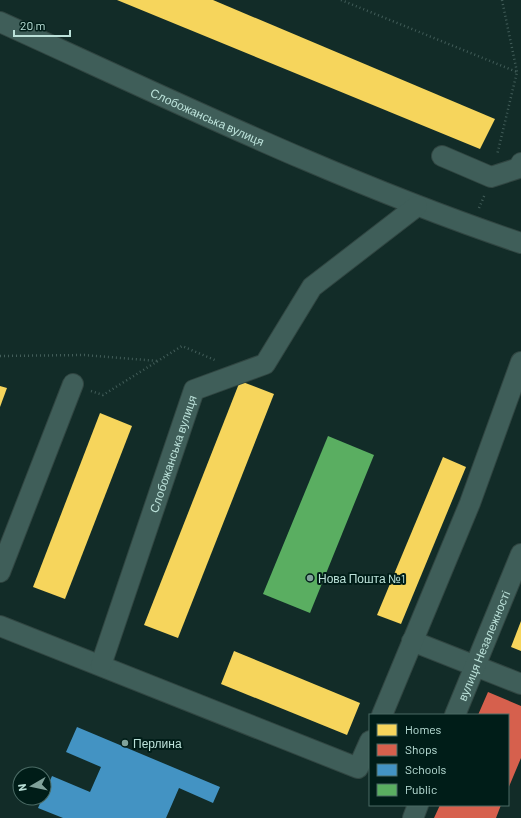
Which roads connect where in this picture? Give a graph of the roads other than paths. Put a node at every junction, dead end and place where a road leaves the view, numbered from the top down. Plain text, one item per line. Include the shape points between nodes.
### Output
1 (0, 22) edge
2 (442, 156) dead end
3 (521, 163) edge
4 (417, 206) junction
5 (521, 243) edge
6 (521, 362) edge
7 (73, 384) road end
8 (521, 554) edge
9 (0, 572) edge
10 (0, 626) edge
11 (412, 641) junction
12 (101, 665) junction
13 (476, 665) junction
14 (521, 684) edge
15 (382, 714) edge
16 (455, 714) edge
17 (369, 743) edge
18 (418, 806) edge
19 (413, 818) edge

1 - 4 street, Слобожанська вулиця via 302,159
2 - 3 street via 491,177 519,168
4 - 5 street, Слобожанська вулиця
4 - 12 street, Слобожанська вулиця via 312,287 265,364 194,390
6 - 11 street via 470,503
7 - 9 street
8 - 13 street, вулиця Незалежності
10 - 12 street
11 - 13 street
11 - 15 street
12 - 17 street via 358,768
13 - 14 street
13 - 16 street, вулиця Незалежності
18 - 19 street

